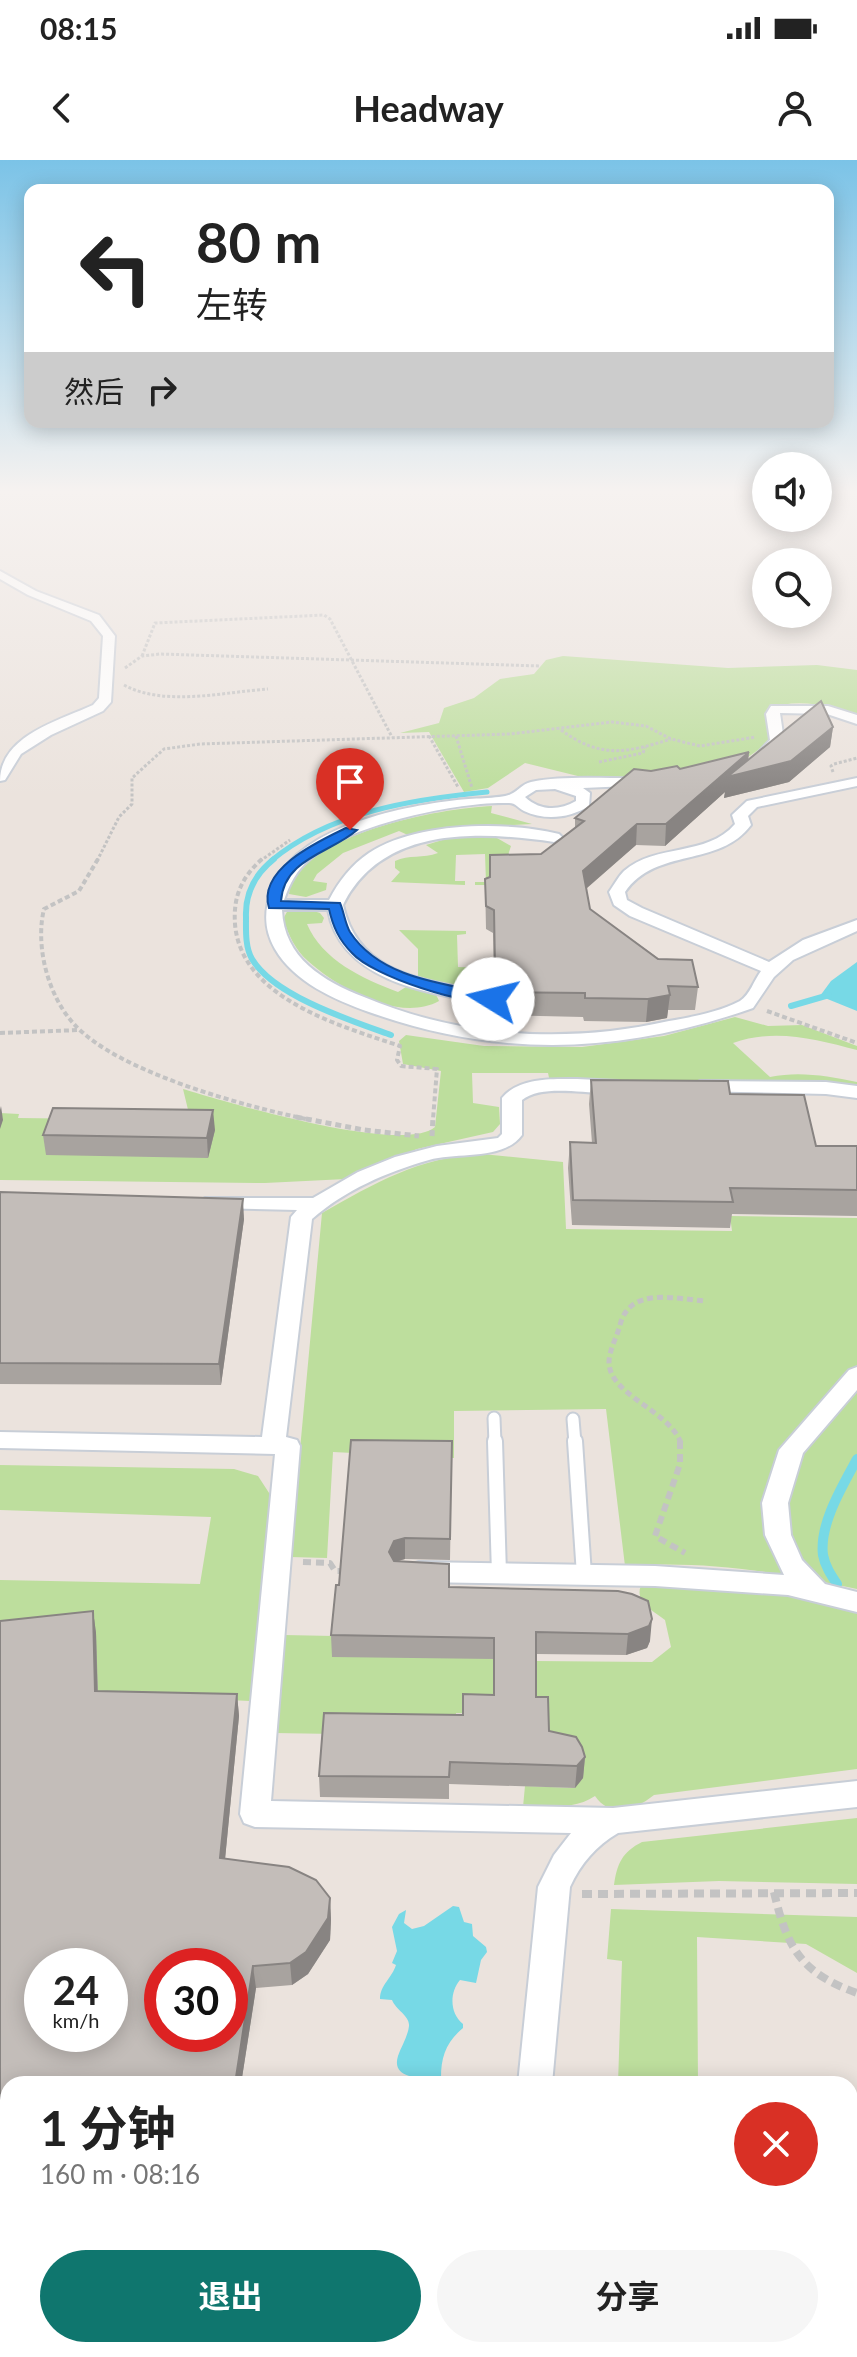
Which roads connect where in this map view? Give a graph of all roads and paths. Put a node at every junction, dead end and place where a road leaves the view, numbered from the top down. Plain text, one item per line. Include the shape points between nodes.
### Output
1 (31, 593) edge
2 (142, 656) junction
3 (351, 659) junction
4 (540, 666) dead end
5 (125, 668) dead end
6 (122, 683) dead end
7 (268, 689) dead end
8 (857, 720) edge
9 (560, 730) dead end
10 (429, 736) dead end
11 (392, 737) dead end
12 (671, 739) dead end
13 (742, 767) edge
14 (0, 777) edge
15 (662, 781) edge
16 (857, 782) edge
17 (556, 785) junction
18 (459, 791) dead end
19 (517, 798) junction
20 (554, 837) dead end
21 (274, 905) junction
22 (335, 905) junction
23 (857, 925) edge
24 (773, 970) junction
25 (461, 993) junction
26 (493, 999) edge
27 (747, 1004) junction
28 (438, 1026) junction
29 (81, 1030) dead end
30 (0, 1033) edge
31 (857, 1043) edge
32 (640, 1087) edge
33 (686, 1087) edge
34 (857, 1092) edge
35 (189, 1202) edge
36 (315, 1204) junction
37 (706, 1301) dead end
38 (857, 1375) edge
39 (494, 1418) dead end
40 (573, 1419) dead end
41 (0, 1440) edge
42 (273, 1446) junction
43 (278, 1562) junction
44 (405, 1572) joint
45 (499, 1574) junction
46 (584, 1575) junction
47 (709, 1580) junction
48 (816, 1592) junction
49 (857, 1602) edge
50 (857, 1794) edge
51 (613, 1821) junction
52 (774, 1892) junction
53 (857, 1893) edge
54 (553, 1896) junction
55 (857, 1993) edge
56 (536, 2076) edge

1 - 14 street via 95,618 109,636 106,699 15,751
2 - 3 path
2 - 3 path via 155,623 316,615 330,619
2 - 5 path
3 - 4 path
3 - 11 path
6 - 7 path via 133,692 164,694
8 - 13 street via 828,710 776,709 777,741
9 - 12 path via 600,752 632,751
10 - 18 path
15 - 17 street
16 - 24 street via 752,804 740,815 743,825 735,836 648,863 622,880 620,902 636,912
17 - 19 street via 533,786
17 - 19 street via 583,793 584,803 542,811
19 - 21 street via 450,804 350,830 312,849 286,871
20 - 22 street via 470,831 403,844 359,868
21 - 22 street
21 - 28 street via 273,921 285,953 316,979 352,1001
22 - 25 street via 341,930 358,953 399,976
23 - 24 street via 791,954
24 - 27 street
25 - 26 street
25 - 28 street
27 - 28 street via 679,1025 598,1037 490,1037
27 - 31 path
29 - 30 path
32 - 36 street via 522,1090 512,1098 512,1135 505,1142 434,1152
33 - 34 street
35 - 36 street
36 - 42 street via 302,1217
37 - 47 path via 652,1299 629,1305 608,1362 613,1380 679,1434 680,1460 655,1536 698,1563
38 - 48 street via 791,1450 775,1503 778,1535 791,1565
39 - 45 lane
40 - 46 lane
41 - 42 street
42 - 43 street via 288,1446
43 - 44 path via 330,1563 335,1571
43 - 51 street via 255,1814
44 - 45 street
45 - 46 street
46 - 47 street
47 - 48 street
48 - 49 street
50 - 51 street
51 - 54 street via 586,1835 563,1867
52 - 53 path
52 - 54 path
52 - 55 path via 790,1947 801,1961 821,1980
54 - 56 street

